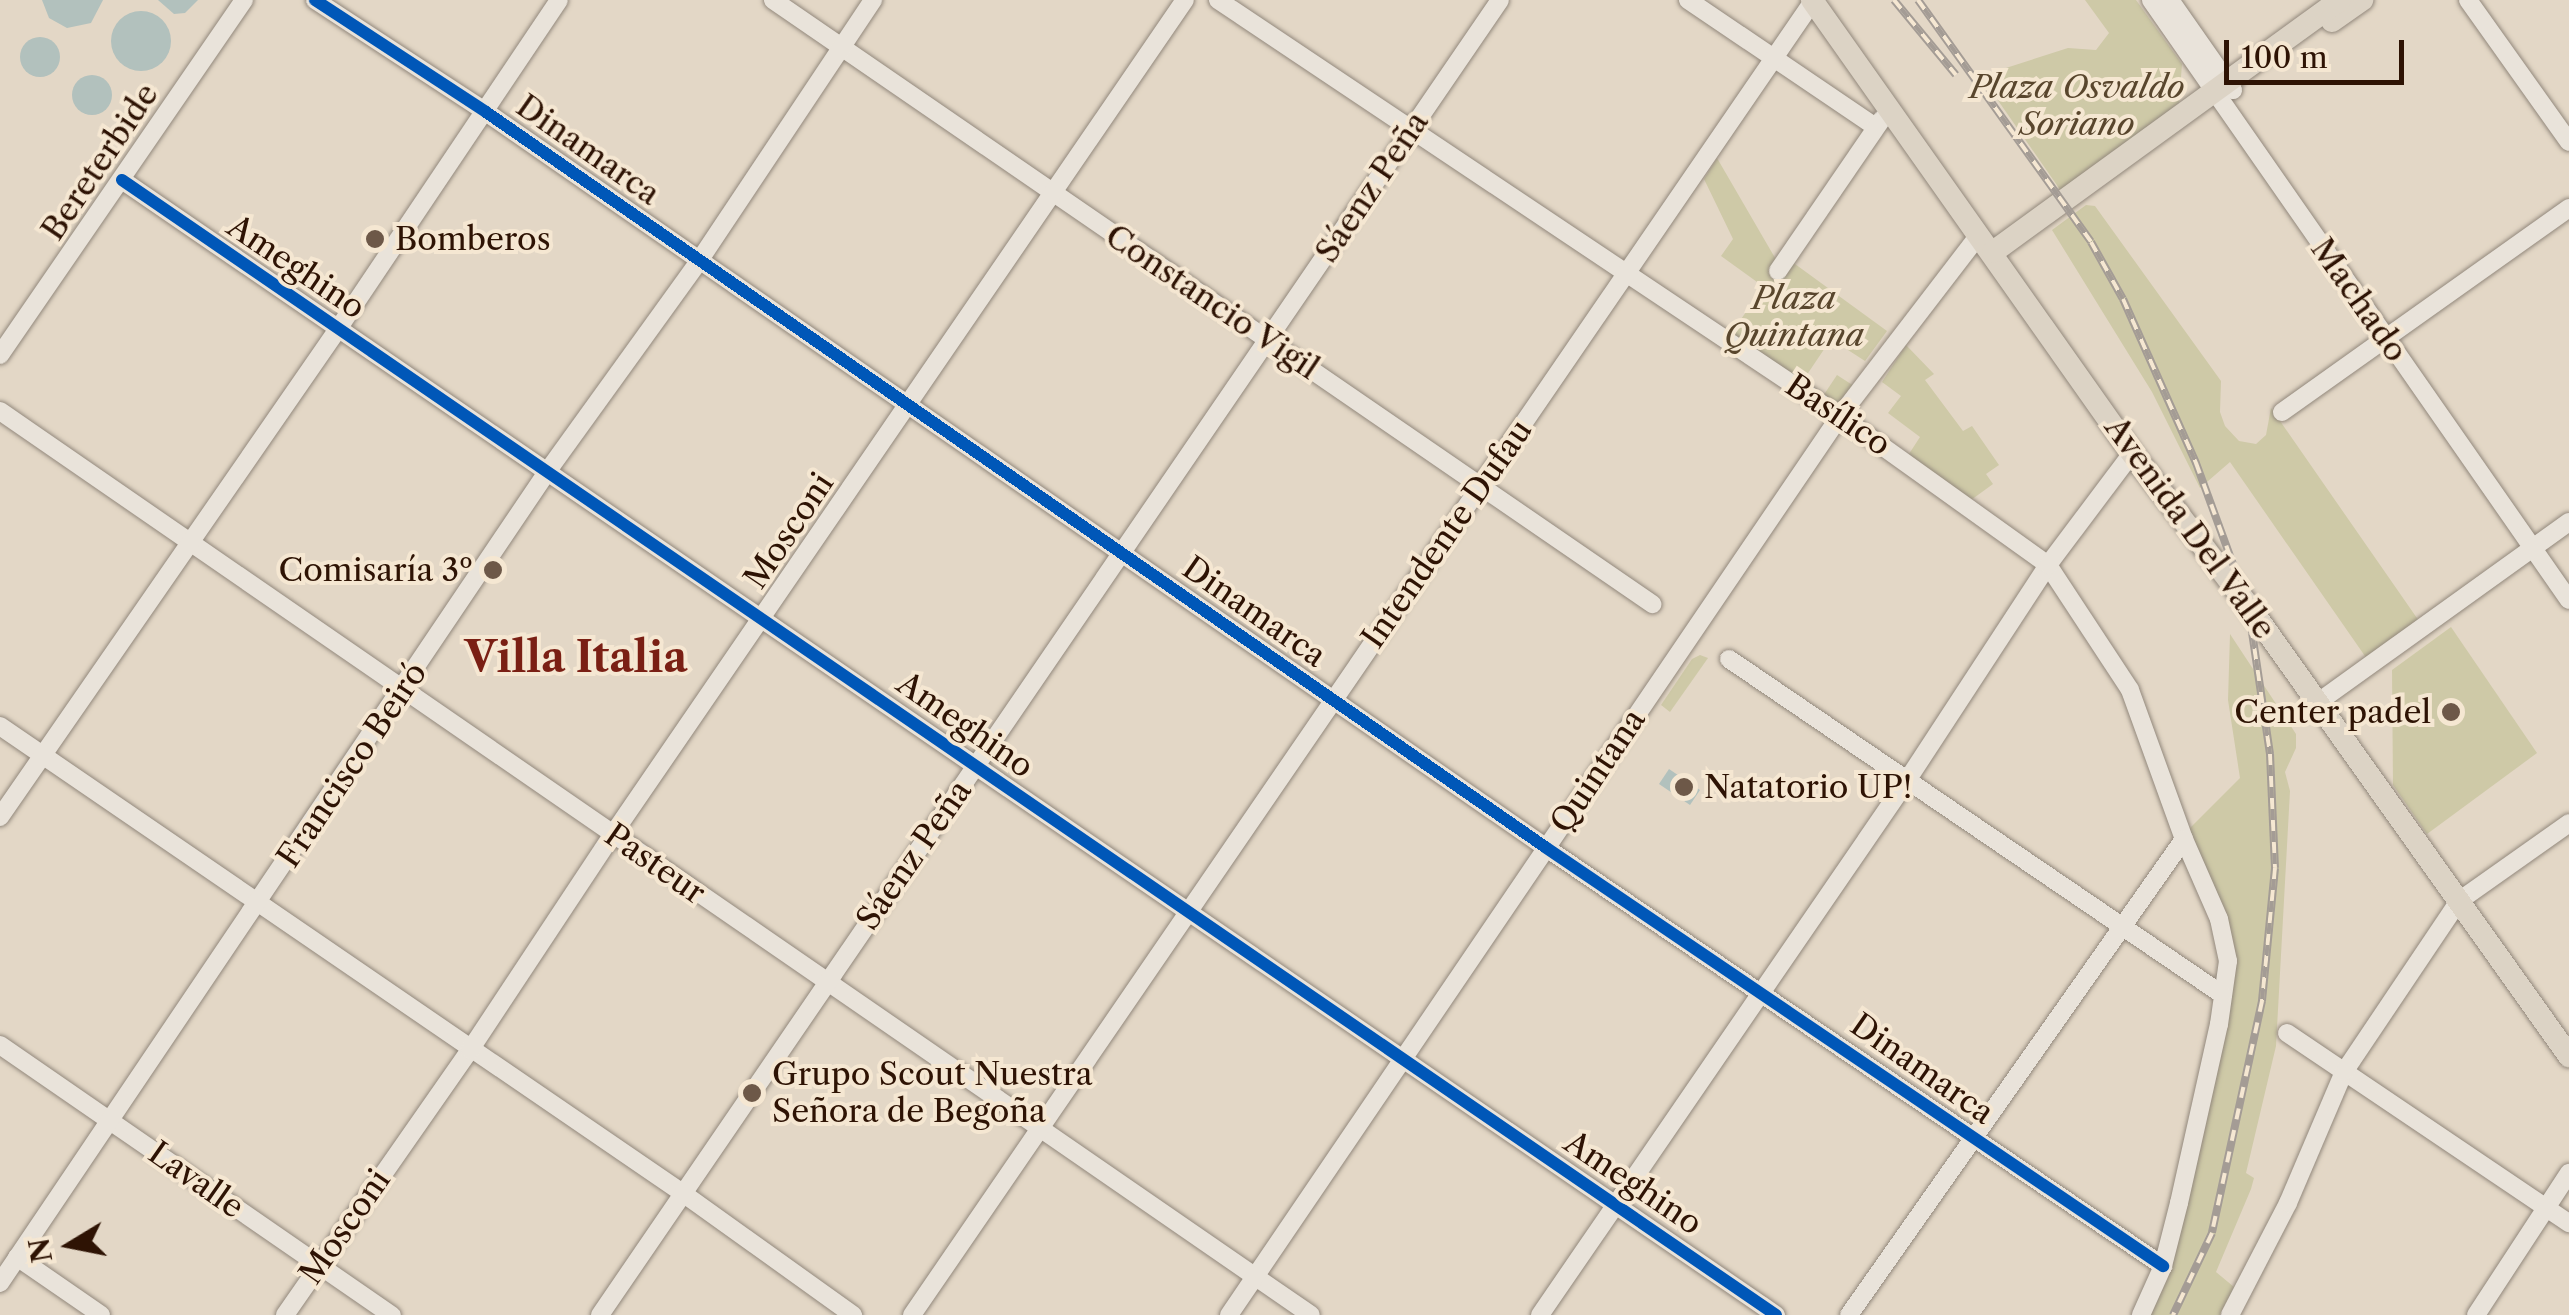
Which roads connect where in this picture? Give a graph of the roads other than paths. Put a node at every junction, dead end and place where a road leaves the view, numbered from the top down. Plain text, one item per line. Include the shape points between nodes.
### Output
1 (244, 0) edge
2 (315, 0) edge
3 (559, 0) edge
4 (773, 0) edge
5 (874, 0) edge
6 (1185, 0) edge
7 (1218, 0) edge
8 (1500, 0) edge
9 (1688, 0) edge
10 (1812, 0) edge
11 (2150, 0) edge
12 (2170, 0) edge
13 (2340, 0) edge
14 (2362, 0) edge
15 (2468, 0) edge
16 (843, 48) junction
17 (1774, 60) junction
18 (2222, 90) junction
19 (486, 112) junction
20 (1882, 118) junction
21 (1410, 131) junction
22 (2569, 142) edge
23 (122, 180) junction
24 (1052, 194) junction
25 (2569, 208) edge
26 (1986, 243) junction
27 (699, 261) junction
28 (1778, 271) dead end
29 (1628, 272) junction
30 (338, 329) junction
31 (2385, 338) junction
32 (1268, 340) junction
33 (0, 355) edge
34 (907, 405) junction
35 (0, 411) edge
36 (2282, 412) dead end
37 (1840, 416) junction
38 (2132, 452) junction
39 (547, 472) junction
40 (1482, 484) junction
41 (2569, 522) edge
42 (190, 542) junction
43 (2533, 548) junction
44 (1121, 553) junction
45 (2048, 565) junction
46 (2569, 600) edge
47 (1652, 604) dead end
48 (763, 617) junction
49 (1728, 659) dead end
50 (404, 690) junction
51 (1332, 700) junction
52 (2317, 702) junction
53 (0, 726) edge
54 (43, 755) junction
55 (976, 766) junction
56 (1908, 779) junction
57 (0, 817) edge
58 (2569, 823) edge
59 (613, 834) junction
60 (2184, 839) junction
61 (1545, 847) junction
62 (2459, 900) junction
63 (257, 904) junction
64 (1189, 912) junction
65 (2120, 927) junction
66 (827, 982) junction
67 (1762, 991) junction
68 (2223, 995) junction
69 (2287, 1034) dead end
70 (0, 1045) edge
71 (470, 1050) junction
72 (2569, 1056) edge
73 (1401, 1058) junction
74 (2344, 1072) junction
75 (110, 1120) junction
76 (1039, 1129) junction
77 (1974, 1138) junction
78 (2569, 1173) edge
79 (684, 1194) junction
80 (1617, 1204) junction
81 (2546, 1207) junction
82 (2569, 1223) edge
83 (17, 1257) junction
84 (317, 1265) junction
85 (2163, 1266) junction
86 (1254, 1277) junction
87 (0, 1283) edge
88 (101, 1315) edge
89 (284, 1315) edge
90 (392, 1315) edge
91 (600, 1315) edge
92 (853, 1315) edge
93 (912, 1315) edge
94 (1228, 1315) edge
95 (1311, 1315) edge
96 (1540, 1315) edge
97 (1776, 1315) edge
98 (1849, 1315) edge
99 (2141, 1315) edge
100 (2230, 1315) edge
101 (2476, 1315) edge

1 - 23 street, Bereterbide
2 - 19 street, Dinamarca
3 - 19 street
4 - 16 street, Constancio Vigil
5 - 16 street, Francisco Beiró
6 - 24 street, Mosconi
7 - 21 street, Basílico
8 - 21 street, Sáenz Peña
9 - 17 street
10 - 17 street, Intendente Dufau
10 - 20 main road, Avenida Del Valle
11 - 18 street, Machado
12 - 18 street, Machado
13 - 18 main road
14 - 18 main road
15 - 22 street
16 - 24 street, Constancio Vigil
16 - 27 street, Francisco Beiró
17 - 20 street
17 - 29 street, Intendente Dufau
18 - 26 main road via 2093,180
18 - 31 street, Machado
19 - 27 street, Dinamarca
19 - 30 street
20 - 26 main road, Avenida Del Valle
20 - 28 street
21 - 29 street, Basílico
21 - 32 street, Sáenz Peña
23 - 30 street, Ameghino
23 - 33 street, Bereterbide
24 - 32 street, Constancio Vigil
24 - 34 street, Mosconi
25 - 31 street
26 - 37 street, Quintana
26 - 38 main road, Avenida Del Valle
27 - 34 street, Dinamarca
27 - 39 street, Francisco Beiró
29 - 37 street, Basílico
29 - 40 street, Intendente Dufau
30 - 39 street, Ameghino
30 - 42 street
31 - 36 street
31 - 43 street, Machado
32 - 40 street, Constancio Vigil
32 - 44 street, Sáenz Peña
34 - 44 street, Dinamarca
34 - 48 street, Mosconi
35 - 42 street, Pasteur
37 - 45 street, Basílico
37 - 61 street, Quintana
38 - 45 street
38 - 52 main road, Avenida Del Valle
39 - 48 street, Ameghino
39 - 50 street, Francisco Beiró
40 - 47 street, Constancio Vigil
40 - 51 street, Intendente Dufau
41 - 43 street
42 - 50 street, Pasteur
42 - 54 street
43 - 46 street, Machado
43 - 52 street
44 - 51 street, Dinamarca
44 - 55 street, Sáenz Peña
45 - 56 street
45 - 60 street, Basílico via 2130,690
48 - 55 street, Ameghino
48 - 59 street, Mosconi
49 - 56 street
50 - 59 street, Pasteur
50 - 63 street, Francisco Beiró
51 - 61 street, Dinamarca
51 - 64 street, Intendente Dufau
52 - 62 main road, Avenida Del Valle
53 - 54 street
54 - 57 street
54 - 63 street
55 - 64 street, Ameghino
55 - 66 street, Sáenz Peña
56 - 65 street
56 - 67 street
58 - 62 street
59 - 66 street, Pasteur
59 - 71 street, Mosconi
60 - 65 street
60 - 68 street, Basílico via 2219,919 2228,962
61 - 67 street, Dinamarca
61 - 73 street, Quintana
62 - 72 main road, Avenida Del Valle
62 - 74 street
63 - 71 street
63 - 75 street, Francisco Beiró
64 - 73 street, Ameghino
64 - 76 street, Intendente Dufau
65 - 68 street
65 - 77 street
66 - 76 street, Pasteur
66 - 79 street, Sáenz Peña
67 - 77 street, Dinamarca
67 - 80 street
68 - 85 street, Basílico
69 - 74 street
70 - 75 street, Lavalle
71 - 79 street
71 - 84 street, Mosconi
73 - 80 street, Ameghino
73 - 86 street, Quintana
74 - 81 street
74 - 100 street
75 - 83 street, Francisco Beiró
75 - 84 street, Lavalle
76 - 86 street, Pasteur
76 - 93 street, Intendente Dufau
77 - 85 street, Dinamarca
77 - 98 street
78 - 81 street
79 - 91 street, Sáenz Peña
79 - 92 street
80 - 96 street
80 - 97 street, Ameghino
81 - 82 street
81 - 101 street
83 - 87 street, Francisco Beiró
83 - 88 street
84 - 89 street, Mosconi
84 - 90 street, Lavalle
85 - 99 street, Basílico
86 - 94 street, Quintana
86 - 95 street, Pasteur

